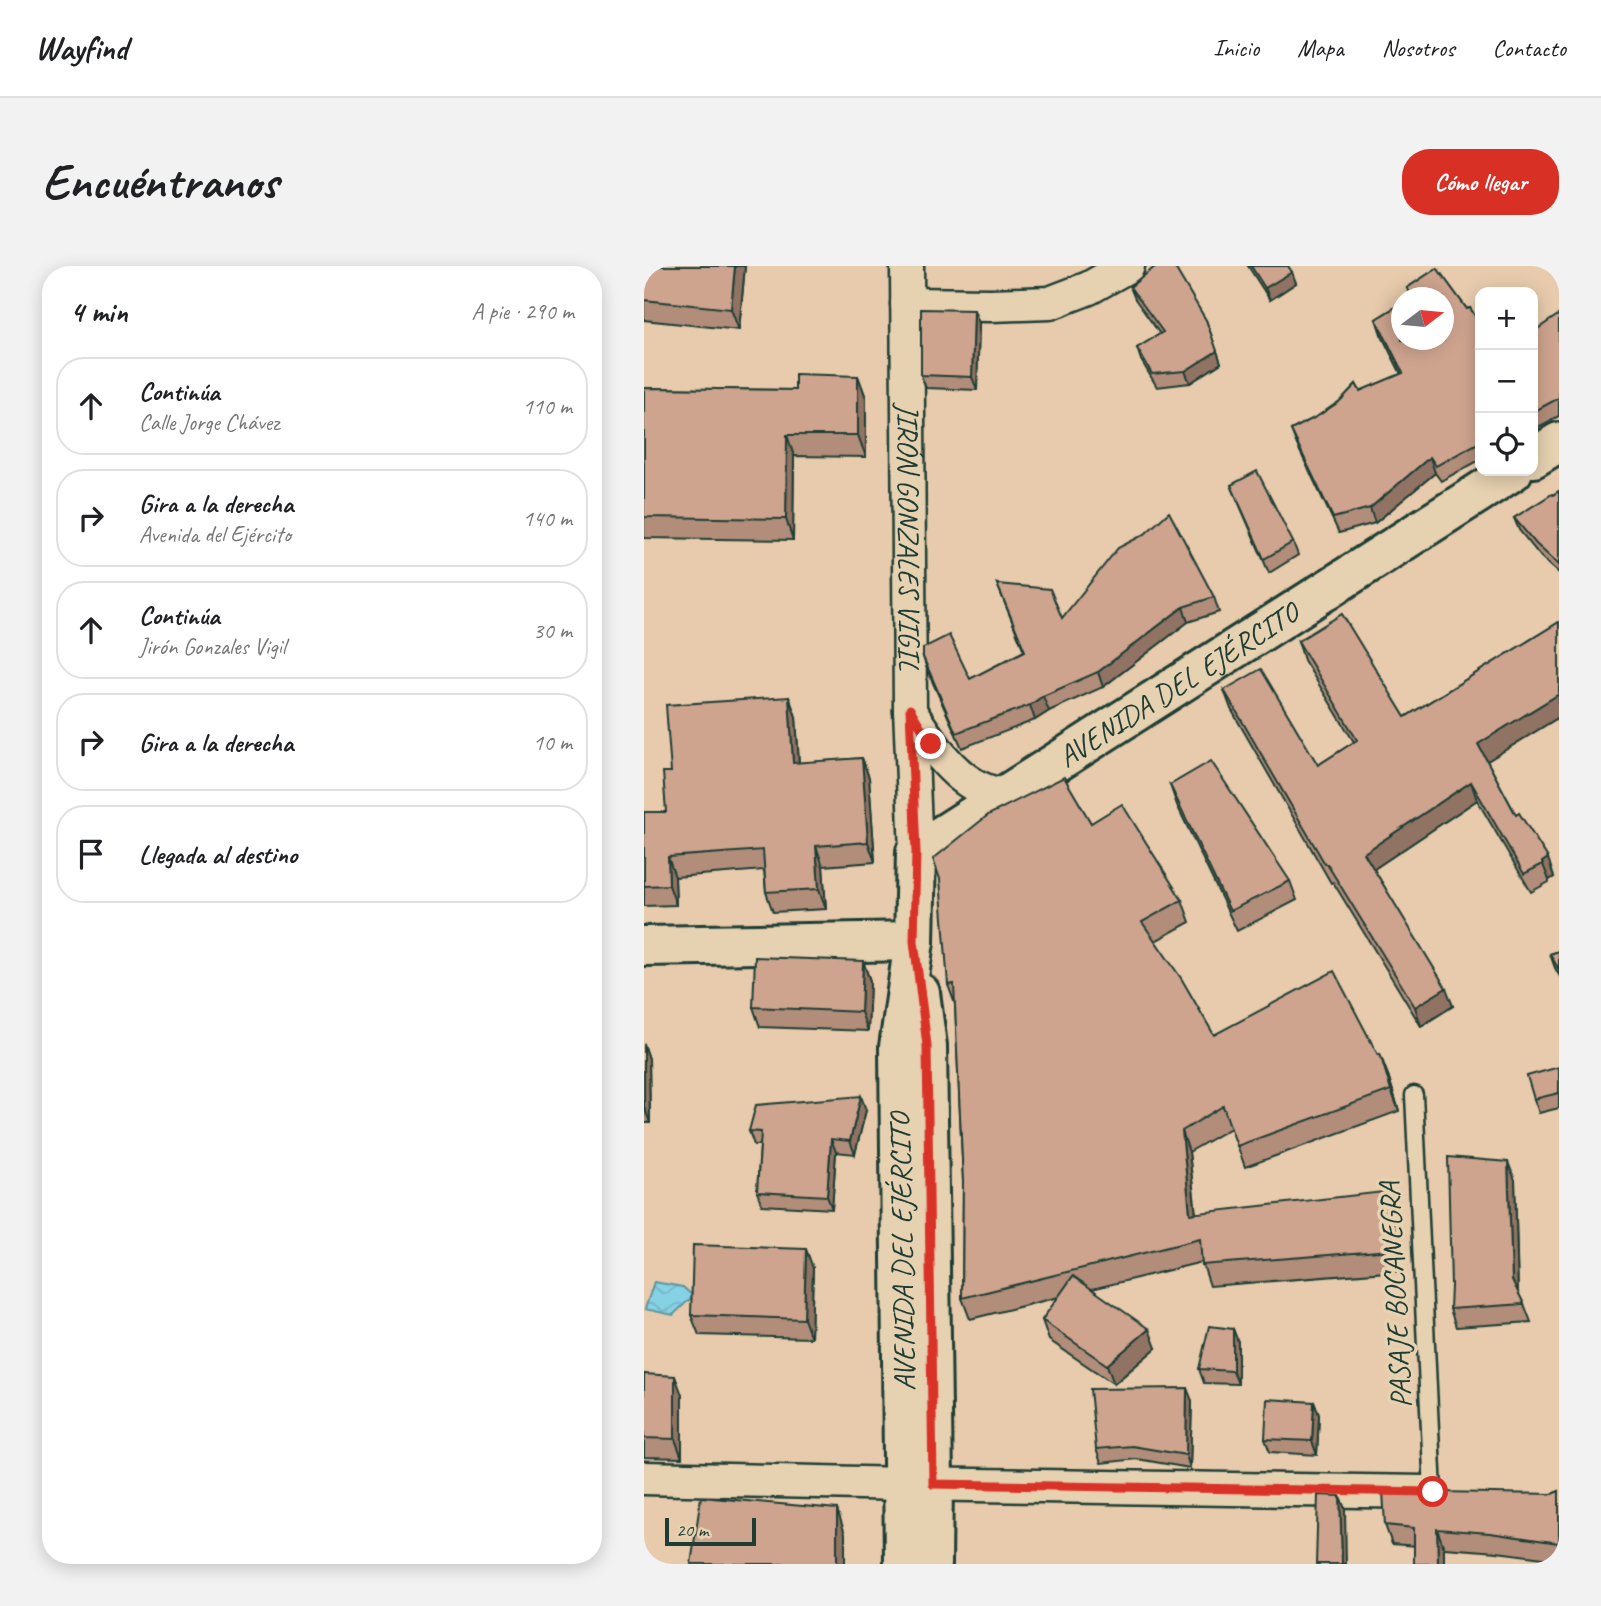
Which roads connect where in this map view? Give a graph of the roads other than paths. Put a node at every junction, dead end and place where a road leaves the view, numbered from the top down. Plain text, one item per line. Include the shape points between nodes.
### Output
1 (907, 266) edge
2 (1128, 266) edge
3 (908, 304) junction
4 (1559, 442) edge
5 (1538, 455) edge
6 (1505, 476) edge
7 (910, 709) junction
8 (1004, 796) junction
9 (916, 852) junction
10 (914, 941) junction
11 (644, 946) edge
12 (1414, 1095) dead end
13 (644, 1478) edge
14 (918, 1484) junction
15 (1445, 1492) joint
16 (904, 1564) edge
17 (932, 1564) edge

1 - 3 street, JIRÓN GONZALES VIGIL
2 - 3 street via 1050,303
3 - 7 street, JIRÓN GONZALES VIGIL
4 - 5 main road
6 - 8 main road, AVENIDA DEL EJÉRCITO
7 - 8 street via 943,758 981,789
7 - 9 street, JIRÓN GONZALES VIGIL
8 - 9 main road, AVENIDA DEL EJÉRCITO
9 - 10 main road, AVENIDA DEL EJÉRCITO
10 - 11 main road
10 - 14 main road, AVENIDA DEL EJÉRCITO via 927,1045
12 - 15 lane, PASAJE BOCANEGRA
13 - 14 street
14 - 15 street
14 - 16 main road, AVENIDA DEL EJÉRCITO
14 - 17 main road, AVENIDA DEL EJÉRCITO

